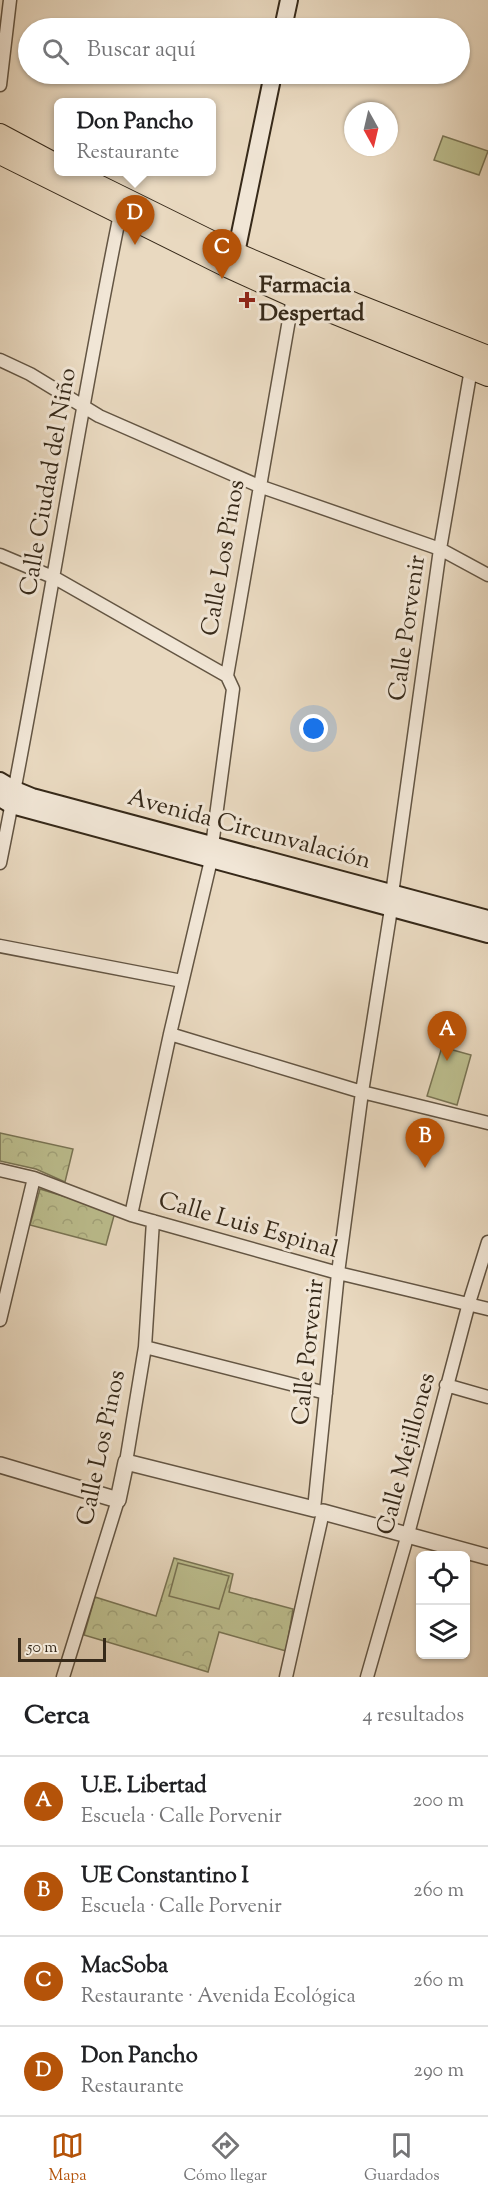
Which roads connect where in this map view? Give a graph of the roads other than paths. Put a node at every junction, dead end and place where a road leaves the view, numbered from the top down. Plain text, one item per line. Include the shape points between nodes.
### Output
1 (10, 0) edge
2 (289, 0) edge
3 (285, 18) edge
4 (271, 84) edge
5 (0, 85) edge
6 (0, 135) edge
7 (0, 154) edge
8 (54, 163) edge
9 (81, 176) edge
10 (120, 214) junction
11 (232, 260) junction
12 (295, 288) junction
13 (488, 356) edge
14 (0, 360) edge
15 (479, 372) edge
16 (84, 406) junction
17 (260, 486) junction
18 (440, 549) junction
19 (0, 555) edge
20 (488, 575) edge
21 (54, 578) junction
22 (227, 676) junction
23 (0, 781) edge
24 (9, 798) edge
25 (211, 853) junction
26 (0, 863) edge
27 (391, 901) junction
28 (488, 919) edge
29 (488, 934) edge
30 (0, 946) edge
31 (183, 981) junction
32 (170, 1034) junction
33 (362, 1092) junction
34 (488, 1123) edge
35 (0, 1170) edge
36 (34, 1178) junction
37 (131, 1215) junction
38 (153, 1221) junction
39 (488, 1242) edge
40 (338, 1273) junction
41 (469, 1303) junction
42 (488, 1309) edge
43 (0, 1320) edge
44 (145, 1347) junction
45 (446, 1385) junction
46 (326, 1393) junction
47 (488, 1396) edge
48 (126, 1462) junction
49 (0, 1465) edge
50 (118, 1500) junction
51 (319, 1510) junction
52 (408, 1534) junction
53 (488, 1557) edge
54 (63, 1677) edge
55 (286, 1677) edge
56 (367, 1677) edge

1 - 5 street
2 - 3 main road
4 - 11 main road
6 - 8 main road
7 - 10 main road
9 - 11 main road
10 - 11 main road
10 - 16 street, Calle Ciudad del Niño
11 - 12 main road
12 - 13 main road
12 - 15 main road
12 - 17 street, Calle Los Pinos
14 - 16 street
15 - 18 street, Calle Porvenir
16 - 17 street
16 - 21 street, Calle Ciudad del Niño
17 - 18 street
17 - 22 street, Calle Los Pinos
18 - 20 street
18 - 27 street, Calle Porvenir
19 - 21 street
21 - 22 street
21 - 24 street, Calle Ciudad del Niño
22 - 25 street, Calle Los Pinos via 233,689
23 - 24 main road, Avenida Circunvalación
24 - 25 main road, Avenida Circunvalación via 32,797
24 - 26 street, Calle Ciudad del Niño
25 - 27 main road, Avenida Circunvalación
25 - 31 street, Calle Los Pinos
27 - 28 main road, Avenida Circunvalación
27 - 29 main road, Avenida Circunvalación
27 - 33 street, Calle Porvenir
30 - 31 street
31 - 32 street, Calle Los Pinos
32 - 33 street
32 - 37 street, Calle Los Pinos
33 - 34 street
33 - 40 street, Calle Porvenir
35 - 36 street, Calle Luis Espinal
36 - 37 street, Calle Luis Espinal
36 - 43 street
37 - 38 street, Calle Luis Espinal
38 - 40 street, Calle Luis Espinal
38 - 44 street, Calle Los Pinos
39 - 41 street, Calle Mejillones
40 - 41 street, Calle Luis Espinal
40 - 46 street, Calle Porvenir
41 - 42 street, Calle Luis Espinal
41 - 45 street, Calle Mejillones
44 - 46 street
44 - 48 street, Calle Los Pinos
45 - 47 street
45 - 52 street, Calle Mejillones
46 - 51 street, Calle Porvenir
48 - 50 street, Calle Los Pinos
48 - 51 street
49 - 50 street
50 - 54 street, Calle Los Pinos
51 - 52 street
51 - 55 street, Calle Porvenir
52 - 53 street
52 - 56 street, Calle Mejillones

